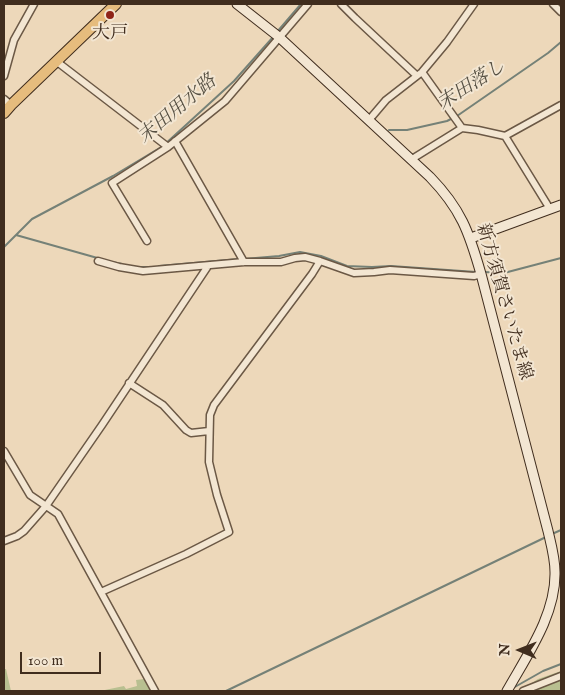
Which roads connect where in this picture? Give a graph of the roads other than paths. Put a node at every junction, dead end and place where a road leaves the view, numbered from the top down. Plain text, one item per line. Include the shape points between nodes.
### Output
1 (34, 4) edge
2 (116, 4) edge
3 (237, 4) edge
4 (308, 4) edge
5 (341, 4) edge
6 (474, 4) edge
7 (553, 4) edge
8 (561, 12) edge
9 (279, 37) junction
10 (56, 61) junction
11 (419, 73) junction
12 (4, 76) edge
13 (7, 102) edge
14 (561, 105) edge
15 (4, 113) edge
16 (369, 120) junction
17 (462, 128) junction
18 (505, 136) junction
19 (175, 141) junction
20 (168, 147) junction
21 (412, 160) junction
22 (561, 205) edge
23 (550, 209) junction
24 (471, 238) junction
25 (147, 241) dead end
26 (98, 261) dead end
27 (320, 261) junction
28 (244, 262) junction
29 (208, 266) junction
30 (481, 274) junction
31 (129, 383) junction
32 (209, 432) junction
33 (4, 451) edge
34 (46, 506) junction
35 (4, 542) edge
36 (558, 576) edge
37 (101, 592) junction
38 (561, 676) edge
39 (155, 691) edge
40 (507, 691) edge
41 (523, 691) edge

1 - 12 street via 14,40
2 - 10 main road
3 - 9 main road, 新方須賀さいたま線
4 - 9 street
5 - 11 street
6 - 11 street
7 - 8 street
9 - 16 main road, 新方須賀さいたま線
9 - 19 street via 224,101
10 - 13 main road
10 - 20 street
11 - 16 street via 386,100
11 - 17 street
13 - 15 main road
14 - 18 street
16 - 21 main road, 新方須賀さいたま線
17 - 18 street
17 - 21 street
18 - 23 street
19 - 20 street
19 - 28 street
20 - 25 street via 112,183
21 - 24 main road, 新方須賀さいたま線 via 449,198
22 - 23 main road
23 - 24 main road
24 - 30 main road, 新方須賀さいたま線
26 - 29 street via 143,271
27 - 28 street via 305,257 281,262
27 - 30 street via 354,273 390,270
27 - 32 street via 214,405
28 - 29 street
29 - 31 street
30 - 36 main road, 新方須賀さいたま線
31 - 32 street via 162,405 186,430 191,433
31 - 34 street
32 - 37 street via 209,462 229,532
33 - 34 street via 30,495
34 - 35 street via 24,531
34 - 37 street via 58,514
36 - 40 main road, 新方須賀さいたま線 via 547,616
37 - 39 street
38 - 41 street

